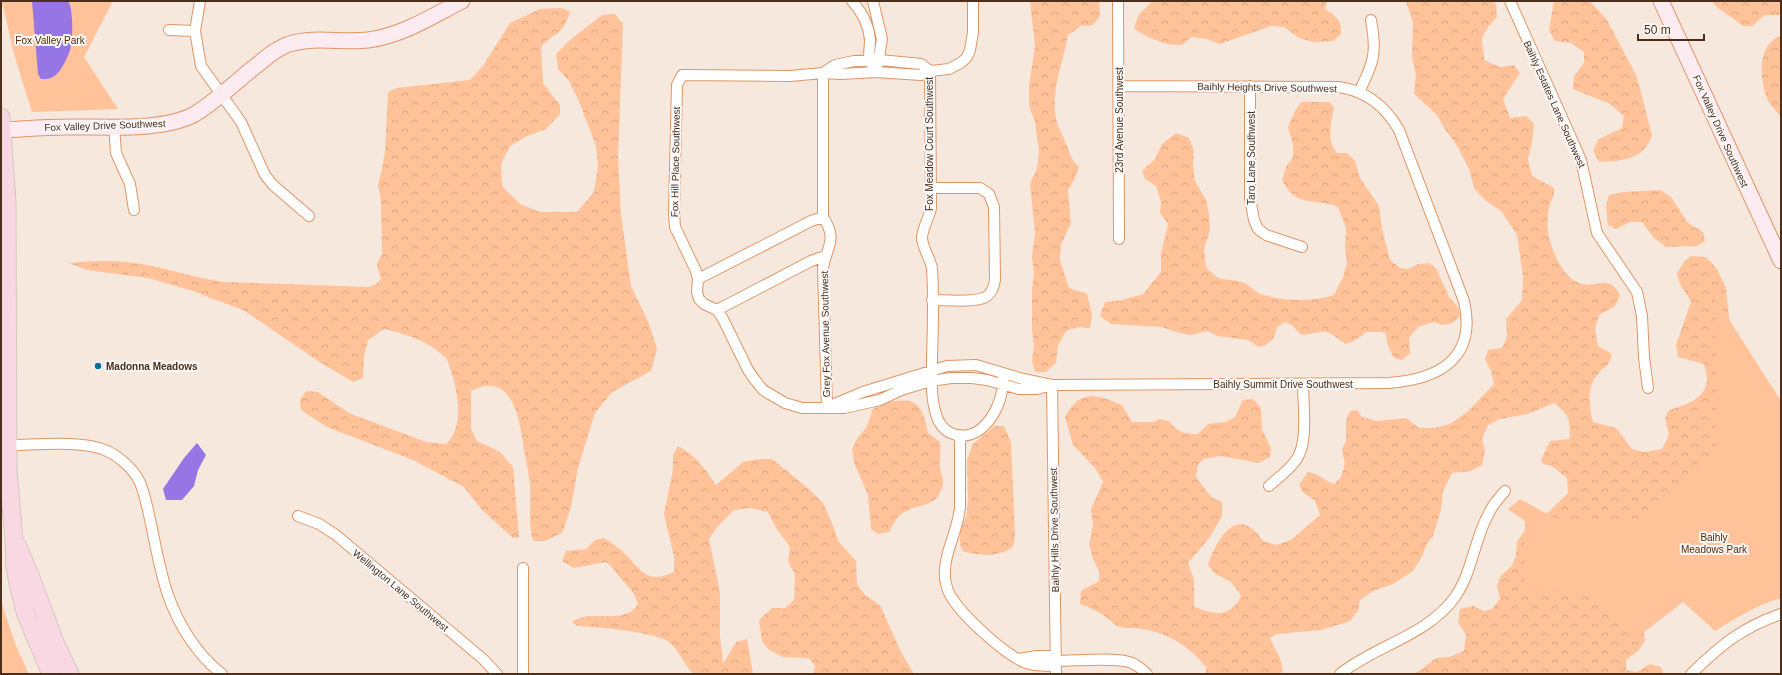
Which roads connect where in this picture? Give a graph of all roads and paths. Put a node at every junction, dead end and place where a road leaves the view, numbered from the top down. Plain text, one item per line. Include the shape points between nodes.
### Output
1 (200, 1) edge
2 (462, 1) edge
3 (852, 1) edge
4 (873, 1) edge
5 (973, 1) edge
6 (1118, 1) edge
7 (1510, 1) edge
8 (1661, 1) edge
9 (1371, 20) dead end
10 (169, 30) dead end
11 (196, 31) junction
12 (869, 60) junction
13 (880, 60) junction
14 (930, 71) junction
15 (876, 72) junction
16 (823, 73) junction
17 (1119, 86) junction
18 (1250, 86) junction
19 (1359, 92) junction
20 (221, 93) junction
21 (2, 124) edge
22 (114, 126) junction
23 (930, 188) junction
24 (134, 210) dead end
25 (309, 216) dead end
26 (823, 217) junction
27 (1119, 239) dead end
28 (1302, 247) dead end
29 (826, 256) junction
30 (1781, 261) edge
31 (698, 280) junction
32 (932, 300) junction
33 (1466, 309) joint
34 (717, 310) junction
35 (931, 371) junction
36 (1003, 373) junction
37 (931, 381) junction
38 (1303, 384) junction
39 (1003, 385) junction
40 (1052, 385) junction
41 (1648, 388) dead end
42 (827, 407) junction
43 (960, 436) junction
44 (8, 445) junction
45 (1269, 486) dead end
46 (1505, 491) dead end
47 (298, 516) dead end
48 (14, 540) junction
49 (523, 568) dead end
50 (1781, 614) edge
51 (1056, 664) edge
52 (51, 674) edge
53 (70, 674) edge
54 (222, 674) edge
55 (497, 674) edge
56 (523, 674) edge
57 (1147, 674) edge
58 (1340, 674) edge
59 (1691, 674) edge

1 - 11 street
2 - 20 street, Fox Valley Drive Southwest via 409,28 380,38 288,44
3 - 12 street via 862,12 867,25 870,39
4 - 13 street via 882,39
5 - 14 street, Fox Hill Place Southwest via 972,42 967,57 954,67
6 - 17 street, 23rd Avenue Southwest
7 - 41 street, Baihly Estates Lane Southwest via 1581,160 1597,233 1636,292 1642,316
8 - 30 street, Fox Valley Drive Southwest
9 - 19 street via 1374,59
10 - 11 street
11 - 20 street via 201,66
12 - 13 street, Fox Hill Place Southwest
12 - 15 street
12 - 16 street, Fox Hill Place Southwest via 835,65
13 - 14 street, Fox Hill Place Southwest via 921,64
13 - 15 street
14 - 15 street, Fox Hill Place Southwest via 921,75
14 - 23 street, Fox Meadow Court Southwest
15 - 16 street, Fox Hill Place Southwest
16 - 26 street, Grey Fox Avenue Southwest
16 - 31 street, Fox Hill Place Southwest via 790,76 689,74 679,78 674,221
17 - 18 street, Baihly Heights Drive Southwest
17 - 27 street, 23rd Avenue Southwest
18 - 19 street, Baihly Heights Drive Southwest via 1328,86
18 - 28 street, Taro Lane Southwest via 1250,198 1254,220 1258,229 1266,235
19 - 33 street, Baihly Heights Drive Southwest via 1382,106 1400,130
20 - 22 street, Fox Valley Drive Southwest via 204,108 184,119 164,124
20 - 25 street via 245,130 265,175
21 - 22 street, Fox Valley Drive Southwest
21 - 44 main road via 6,195
22 - 24 street via 116,153 130,184
23 - 32 street, Fox Meadow Court Southwest via 931,208 922,239 932,268
23 - 32 street via 980,188 990,194 994,207 995,280 992,292 974,300
26 - 29 street, Grey Fox Avenue Southwest via 830,228 831,238
26 - 31 street
29 - 34 street via 811,261
29 - 42 street, Grey Fox Avenue Southwest via 823,268
31 - 34 street, Fox Hill Place Southwest via 699,299
32 - 35 street, Fox Meadow Court Southwest
33 - 38 street, Baihly Summit Drive Southwest via 1467,330 1461,349 1454,359 1434,373 1400,382
34 - 42 street, Fox Hill Place Southwest via 748,370 763,390 793,406
35 - 36 street, Fox Hill Place Southwest via 947,366 976,365
35 - 37 street, Fox Meadow Court Southwest
35 - 42 street, Fox Hill Place Southwest via 863,392
36 - 39 street
36 - 40 street, Fox Hill Place Southwest
37 - 39 street, Fox Hill Place Southwest via 972,378
37 - 42 street, Fox Hill Place Southwest via 858,406
37 - 43 street via 934,407 939,422 944,430
38 - 40 street, Baihly Summit Drive Southwest
38 - 45 street via 1302,449 1291,467
39 - 40 street, Fox Hill Place Southwest via 1019,389 1038,389
39 - 43 street via 998,403 985,426 978,431
40 - 51 street, Baihly Hills Drive Southwest
43 - 51 street via 960,507 945,565 948,592 960,609 994,641 1018,659 1033,665
44 - 48 main road
44 - 54 street via 91,447 105,450 128,466 137,477 144,494 162,577 174,611 201,653
46 - 58 street via 1489,513 1469,572 1449,604 1420,628 1360,660
47 - 55 street, Wellington Lane Southwest via 319,524 336,535 483,659
48 - 52 main road via 18,589
48 - 53 main road
49 - 56 street
50 - 59 street via 1760,621 1740,632
51 - 57 street via 1123,661 1138,666

